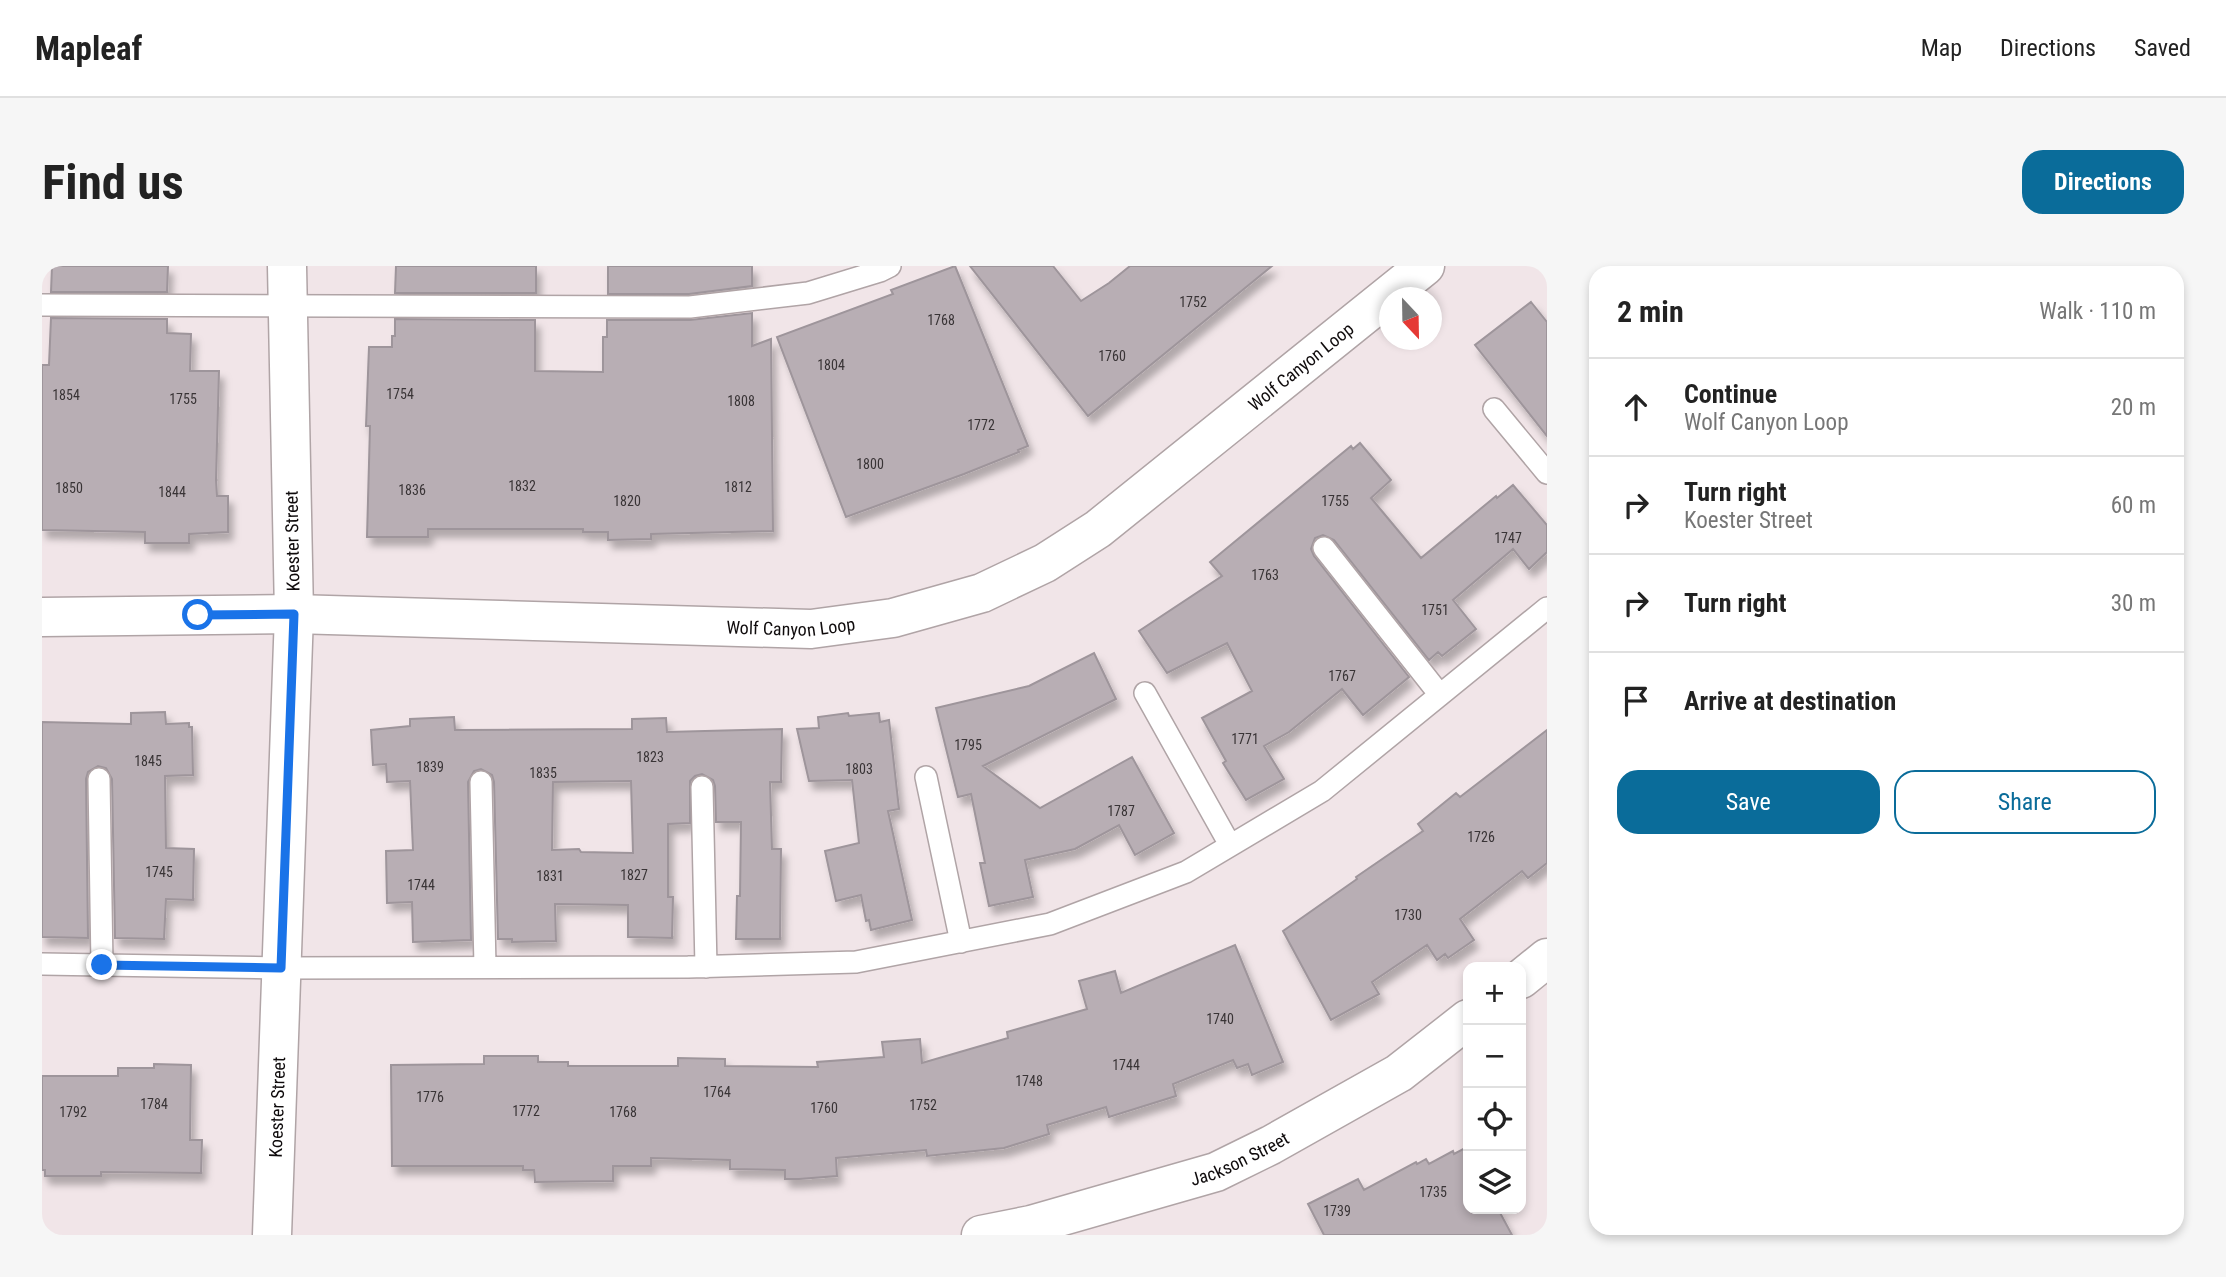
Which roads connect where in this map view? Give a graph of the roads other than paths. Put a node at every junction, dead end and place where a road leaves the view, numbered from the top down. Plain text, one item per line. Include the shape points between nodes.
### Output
1 (287, 266) edge
2 (890, 266) edge
3 (1425, 266) edge
4 (42, 305) edge
5 (288, 306) junction
6 (1494, 409) dead end
7 (1547, 473) edge
8 (1324, 548) dead end
9 (1547, 608) edge
10 (294, 614) junction
11 (42, 617) edge
12 (1145, 693) dead end
13 (1440, 695) junction
14 (926, 777) dead end
15 (99, 779) dead end
16 (481, 782) dead end
17 (702, 788) dead end
18 (1230, 845) junction
19 (961, 942) junction
20 (1547, 958) edge
21 (42, 964) edge
22 (102, 965) junction
23 (485, 967) junction
24 (706, 967) junction
25 (281, 968) junction
26 (1526, 975) edge
27 (1463, 1024) edge
28 (272, 1235) edge
29 (981, 1235) edge

1 - 5 street, Koester Street
2 - 5 lane via 808,293 690,307
3 - 10 street, Wolf Canyon Loop via 1098,529 1045,563 982,593 893,618 811,629
4 - 5 lane
5 - 10 street, Koester Street
6 - 7 lane
8 - 13 lane
9 - 13 lane
10 - 11 street, Wolf Canyon Loop
10 - 25 street, Koester Street
12 - 18 lane
13 - 18 lane via 1322,791
14 - 19 lane
15 - 22 lane
16 - 23 lane
17 - 24 lane
18 - 19 lane via 1186,872 1050,924
19 - 24 lane via 856,962
20 - 26 street
21 - 22 lane
22 - 25 lane
23 - 24 lane
23 - 25 lane
25 - 28 street, Koester Street
27 - 29 street, Jackson Street via 1399,1073 1216,1172

